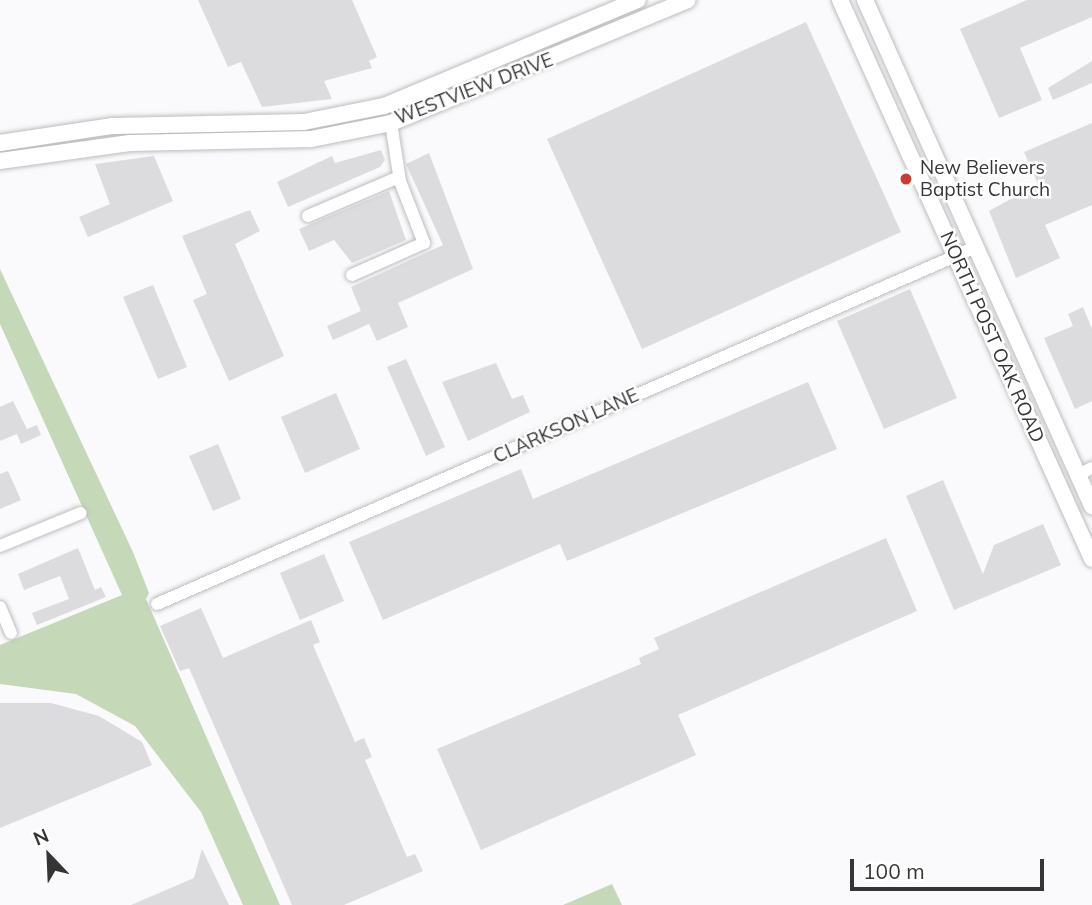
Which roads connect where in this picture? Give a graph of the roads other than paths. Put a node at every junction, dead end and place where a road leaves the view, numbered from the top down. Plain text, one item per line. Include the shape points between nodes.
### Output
1 (638, 0) edge
2 (688, 0) edge
3 (840, 0) edge
4 (865, 0) edge
5 (391, 123) junction
6 (0, 143) edge
7 (0, 161) edge
8 (399, 177) junction
9 (308, 216) dead end
10 (976, 247) junction
11 (956, 256) junction
12 (352, 275) dead end
13 (1085, 472) edge
14 (1092, 506) edge
15 (81, 513) dead end
16 (0, 546) edge
17 (1092, 559) edge
18 (157, 604) dead end
19 (0, 607) edge
20 (11, 633) dead end

1 - 6 main road, WESTVIEW DRIVE via 384,106 304,122 113,126
2 - 5 main road, WESTVIEW DRIVE
3 - 11 main road, NORTH POST OAK ROAD
4 - 10 main road, NORTH POST OAK ROAD
5 - 7 main road, WESTVIEW DRIVE via 311,139 130,143
5 - 8 street
8 - 9 street
8 - 12 street via 424,243
10 - 11 street, CLARKSON LANE
10 - 13 main road, NORTH POST OAK ROAD
11 - 17 main road, NORTH POST OAK ROAD
11 - 18 street, CLARKSON LANE
13 - 14 main road, NORTH POST OAK ROAD
15 - 16 street
19 - 20 street

